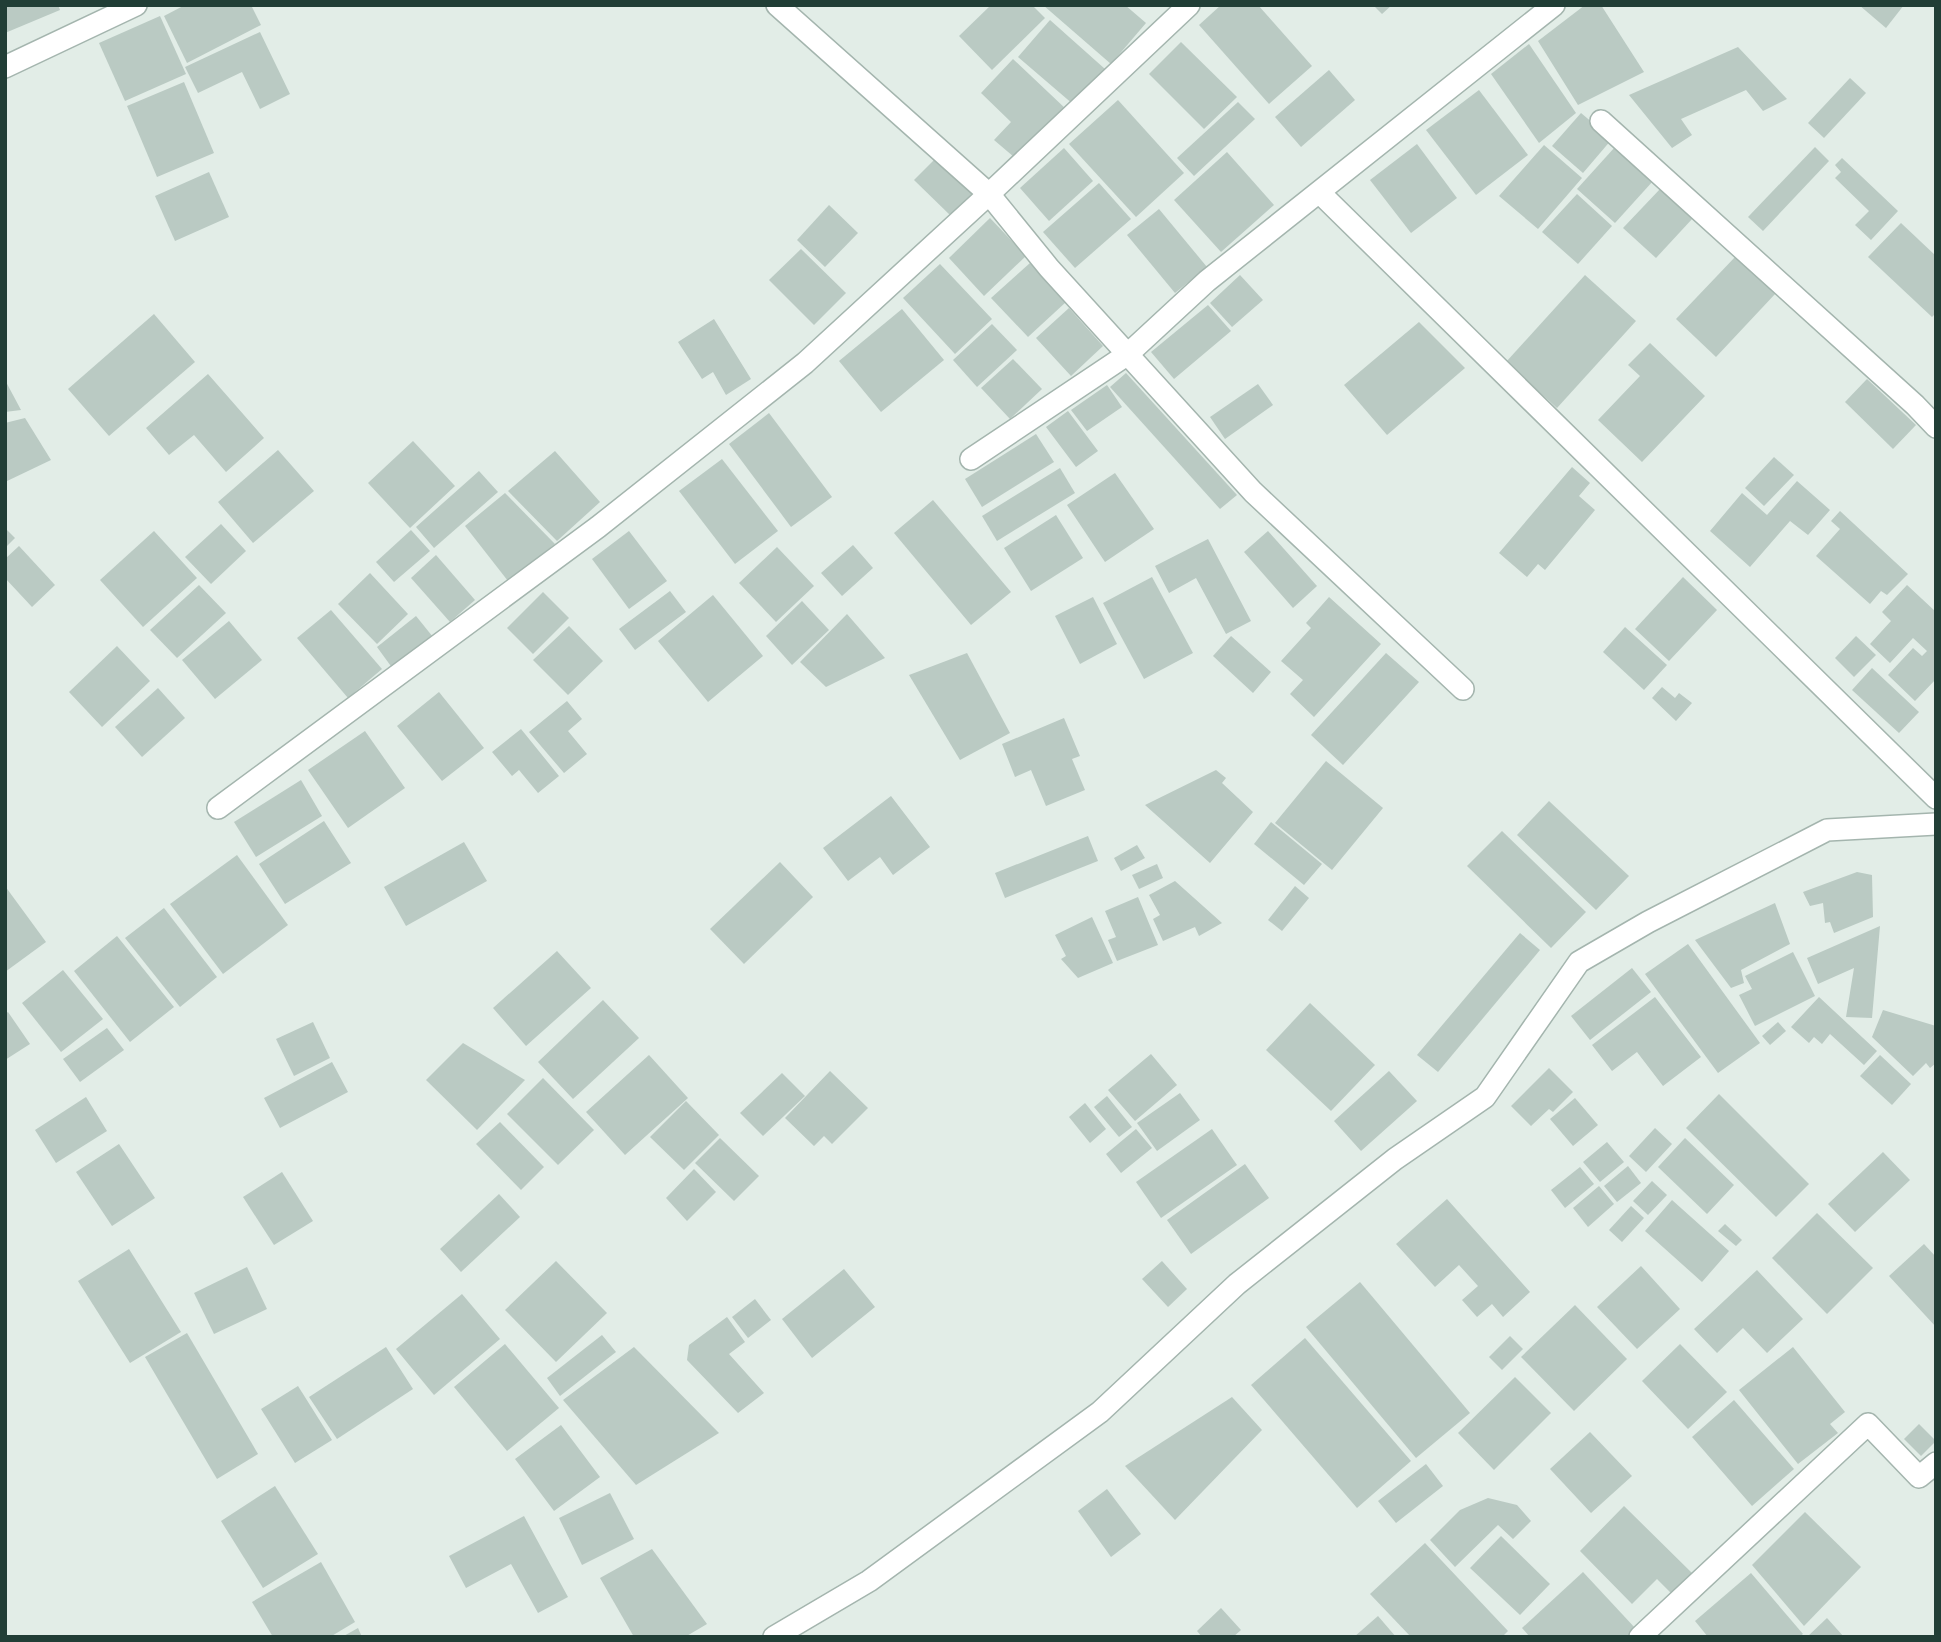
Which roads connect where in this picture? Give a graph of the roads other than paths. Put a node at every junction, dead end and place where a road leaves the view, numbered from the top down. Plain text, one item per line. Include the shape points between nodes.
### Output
1 (136, 5) edge
2 (777, 5) edge
3 (1189, 5) edge
4 (1554, 5) edge
5 (5, 67) edge
6 (1601, 121) dead end
7 (1320, 193) junction
8 (989, 194) junction
9 (1128, 354) junction
10 (1936, 427) edge
11 (971, 459) dead end
12 (1463, 689) dead end
13 (1936, 798) edge
14 (218, 808) dead end
15 (1936, 824) edge
16 (1936, 1463) edge
17 (774, 1637) edge
18 (1640, 1637) edge

1 - 5 street
2 - 8 street
3 - 8 street
4 - 7 street
6 - 10 street
7 - 9 street via 1207,281
7 - 13 street
8 - 9 street
8 - 14 street via 805,363 740,415 598,527
9 - 11 street
9 - 12 street via 1253,492
15 - 17 street via 1827,831 1579,962 1485,1097 1395,1159 1237,1284 1100,1412 869,1581
16 - 18 street via 1919,1477 1868,1424

